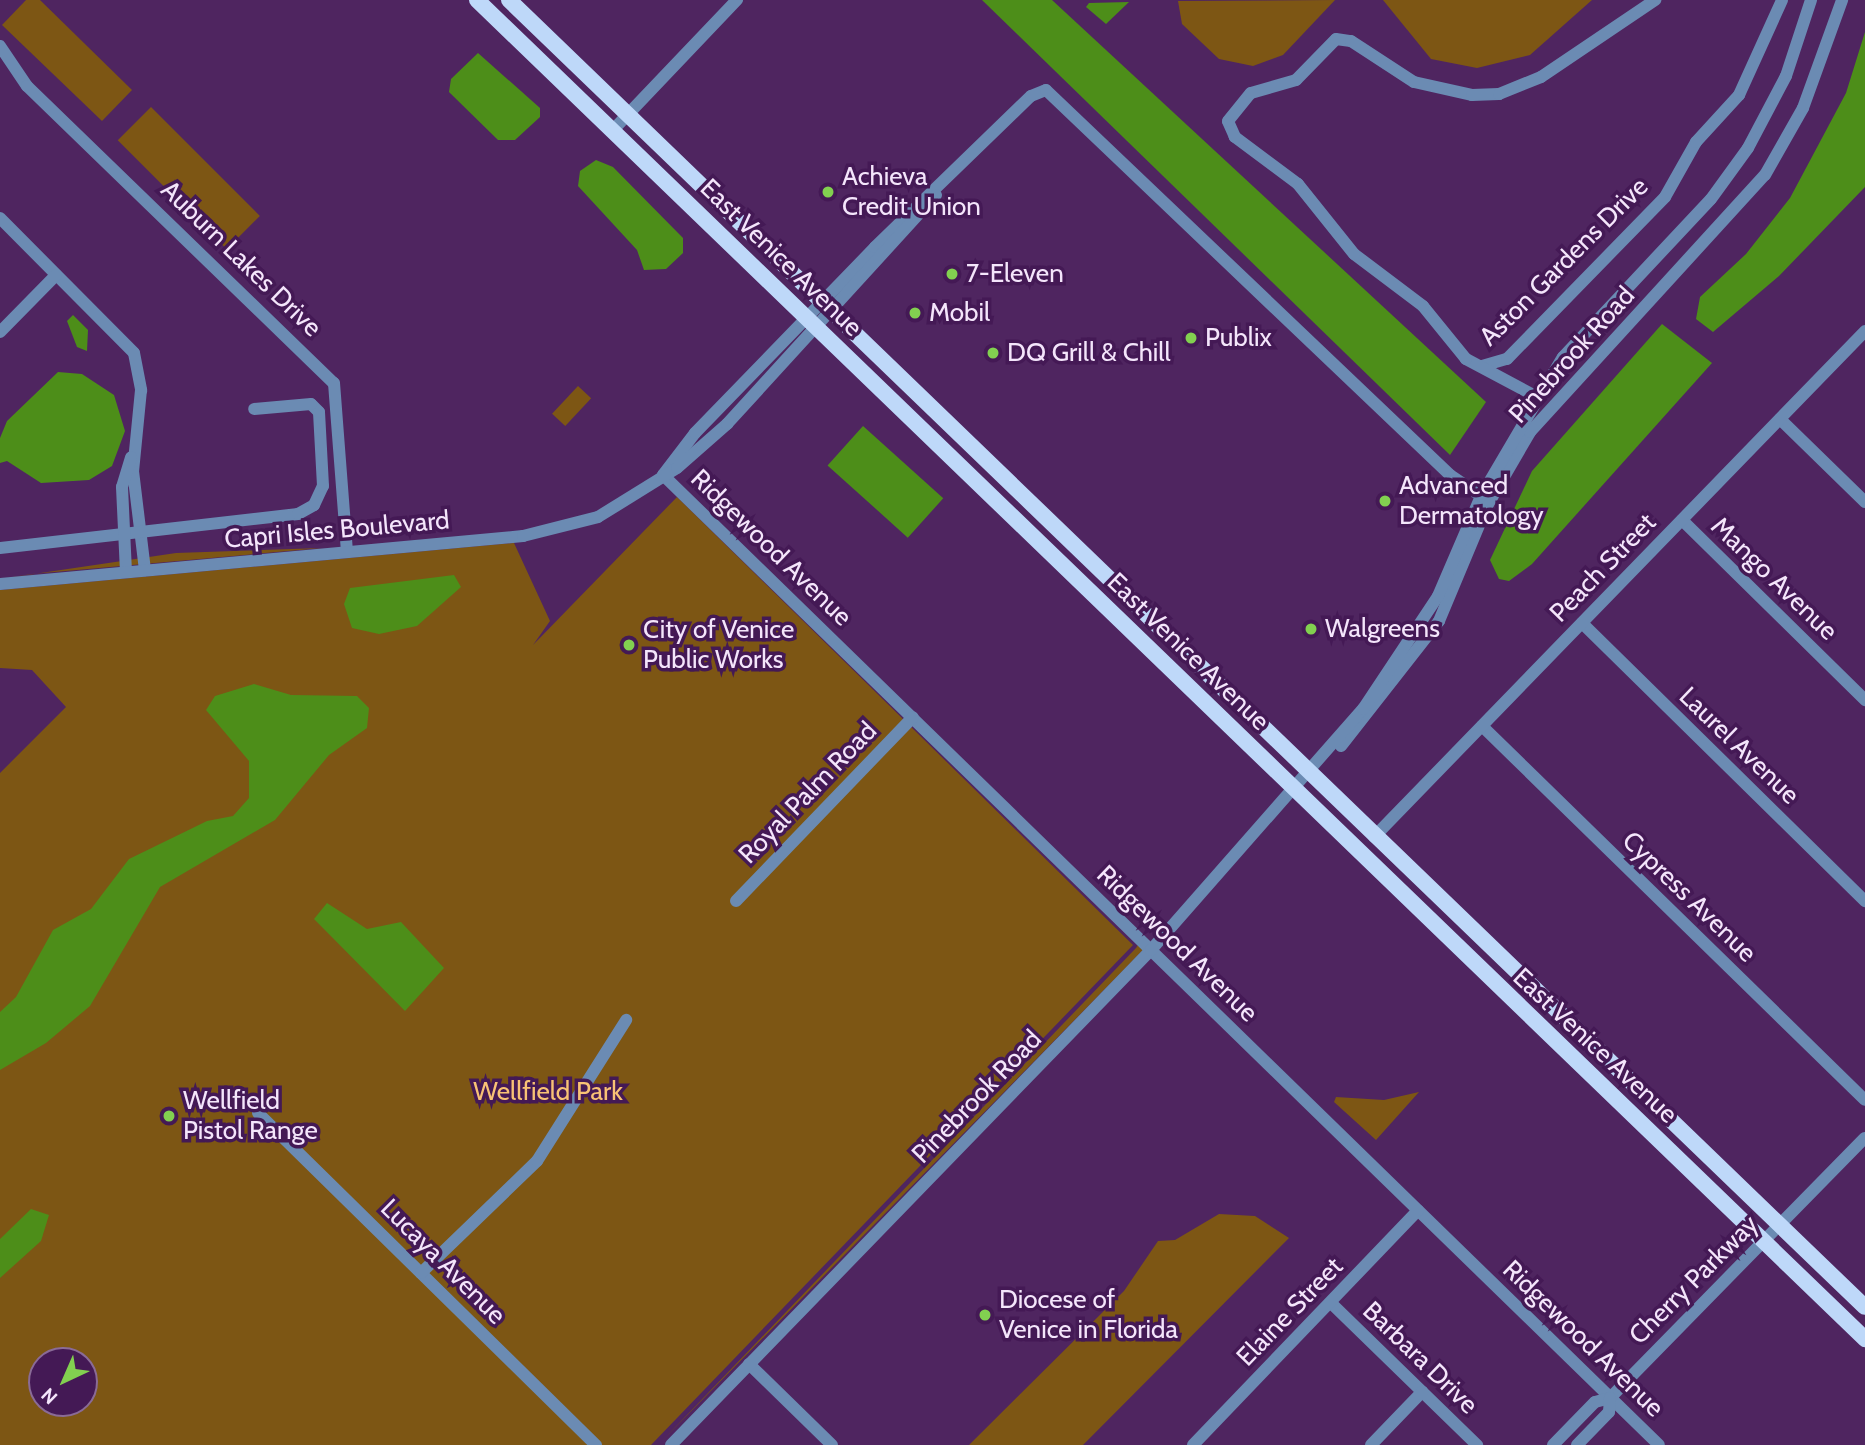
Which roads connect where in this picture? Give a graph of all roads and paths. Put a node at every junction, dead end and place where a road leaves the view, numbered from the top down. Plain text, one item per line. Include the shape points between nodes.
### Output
1 (477, 0) edge
2 (509, 0) edge
3 (737, 0) edge
4 (1655, 0) edge
5 (1782, 0) edge
6 (1811, 0) edge
7 (1842, 0) edge
8 (0, 46) edge
9 (628, 114) junction
10 (613, 130) junction
11 (0, 218) edge
12 (56, 275) junction
13 (828, 306) junction
14 (806, 317) junction
15 (819, 329) junction
16 (1865, 331) edge
17 (0, 332) edge
18 (1507, 359) junction
19 (1478, 366) junction
20 (1509, 380) junction
21 (1539, 398) junction
22 (254, 409) dead end
23 (1780, 419) junction
24 (133, 453) junction
25 (663, 475) junction
26 (972, 477) junction
27 (1481, 496) junction
28 (1865, 502) edge
29 (1682, 520) junction
30 (141, 535) junction
31 (123, 536) junction
32 (0, 548) edge
33 (346, 552) junction
34 (1084, 555) junction
35 (1060, 562) junction
36 (145, 570) junction
37 (126, 572) junction
38 (0, 584) edge
39 (1149, 618) junction
40 (1582, 623) junction
41 (1394, 676) junction
42 (1865, 700) edge
43 (913, 717) junction
44 (1482, 726) junction
45 (1308, 772) junction
46 (1293, 788) junction
47 (1374, 837) junction
48 (736, 901) dead end
49 (1865, 901) edge
50 (1151, 950) junction
51 (626, 1020) dead end
52 (1865, 1100) edge
53 (258, 1112) dead end
54 (1865, 1138) edge
55 (1418, 1210) junction
56 (1781, 1226) junction
57 (1764, 1241) junction
58 (421, 1273) junction
59 (1331, 1303) junction
60 (1865, 1307) edge
61 (1865, 1339) edge
62 (749, 1364) junction
63 (1422, 1392) junction
64 (1610, 1398) junction
65 (596, 1445) edge
66 (671, 1445) edge
67 (832, 1445) edge
68 (1193, 1445) edge
69 (1371, 1445) edge
70 (1477, 1445) edge
71 (1553, 1445) edge
72 (1577, 1445) edge
73 (1659, 1445) edge

1 - 10 main road, East Venice Avenue
2 - 9 main road, East Venice Avenue
3 - 9 street
4 - 19 street, Aston Gardens Drive via 1513,90 1472,95 1433,88 1336,39 1296,80 1254,90 1229,118 1235,137 1292,178 1347,248 1423,306
5 - 18 street, Aston Gardens Drive via 1738,95 1696,142 1665,197
6 - 21 street, Pinebrook Road via 1774,102 1742,158 1574,344
7 - 41 street, Pinebrook Road via 1812,88 1772,165 1725,225 1530,432 1487,506 1438,621
8 - 33 street, Auburn Lakes Drive via 27,86 334,383
9 - 10 street
9 - 13 main road, East Venice Avenue
10 - 14 main road, East Venice Avenue
11 - 12 street
12 - 17 street
12 - 24 street via 134,353 141,390
13 - 14 street, Capri Isles Boulevard
13 - 15 street, Capri Isles Boulevard
13 - 27 street via 1031,96 1055,93 1450,475
13 - 34 main road, East Venice Avenue
14 - 15 main road, East Venice Avenue
14 - 25 street, Capri Isles Boulevard
15 - 25 street, Capri Isles Boulevard via 713,438
15 - 26 main road, East Venice Avenue
16 - 23 street, Peach Street
18 - 19 street, Aston Gardens Drive
18 - 20 street
19 - 20 street, Aston Gardens Drive
20 - 21 street, Aston Gardens Drive
21 - 27 street, Pinebrook Road
22 - 30 street via 316,407 323,486 314,505 276,522
23 - 28 street
23 - 29 street, Peach Street
24 - 30 street
24 - 31 street via 122,487
25 - 33 street, Capri Isles Boulevard via 614,509 557,530
25 - 43 street, Ridgewood Avenue
26 - 34 main road via 995,489 1058,549
26 - 35 main road, East Venice Avenue
27 - 41 street, Pinebrook Road via 1438,596
29 - 40 street, Peach Street
29 - 42 street, Mango Avenue
30 - 31 street
30 - 36 street
31 - 32 street
31 - 37 street
33 - 36 street, Capri Isles Boulevard
34 - 39 main road, East Venice Avenue
35 - 39 main road
35 - 46 main road, East Venice Avenue
36 - 37 street, Capri Isles Boulevard
37 - 38 street, Capri Isles Boulevard
39 - 45 main road, East Venice Avenue
40 - 44 street, Peach Street
40 - 49 street, Laurel Avenue
41 - 45 street, Pinebrook Road via 1331,757
43 - 48 street, Royal Palm Road
43 - 50 street, Ridgewood Avenue
44 - 47 street, Peach Street
44 - 52 street, Cypress Avenue
45 - 46 street, Pinebrook Road
45 - 47 main road, East Venice Avenue
46 - 50 street, Pinebrook Road
46 - 57 main road, East Venice Avenue
47 - 56 main road, East Venice Avenue
50 - 55 street, Ridgewood Avenue
50 - 62 street, Pinebrook Road
51 - 58 street via 537,1161
53 - 58 street, Lucaya Avenue
54 - 56 street, Cherry Parkway
55 - 59 street, Elaine Street
55 - 64 street, Ridgewood Avenue
56 - 57 street, Cherry Parkway
56 - 60 main road, East Venice Avenue
57 - 61 main road, East Venice Avenue
57 - 64 street, Cherry Parkway
58 - 65 street, Lucaya Avenue
59 - 63 street, Barbara Drive
59 - 68 street, Elaine Street
62 - 66 street, Pinebrook Road
62 - 67 street
63 - 69 street
63 - 70 street, Barbara Drive
64 - 71 street via 1595,1402
64 - 72 street via 1609,1412
64 - 73 street, Ridgewood Avenue

